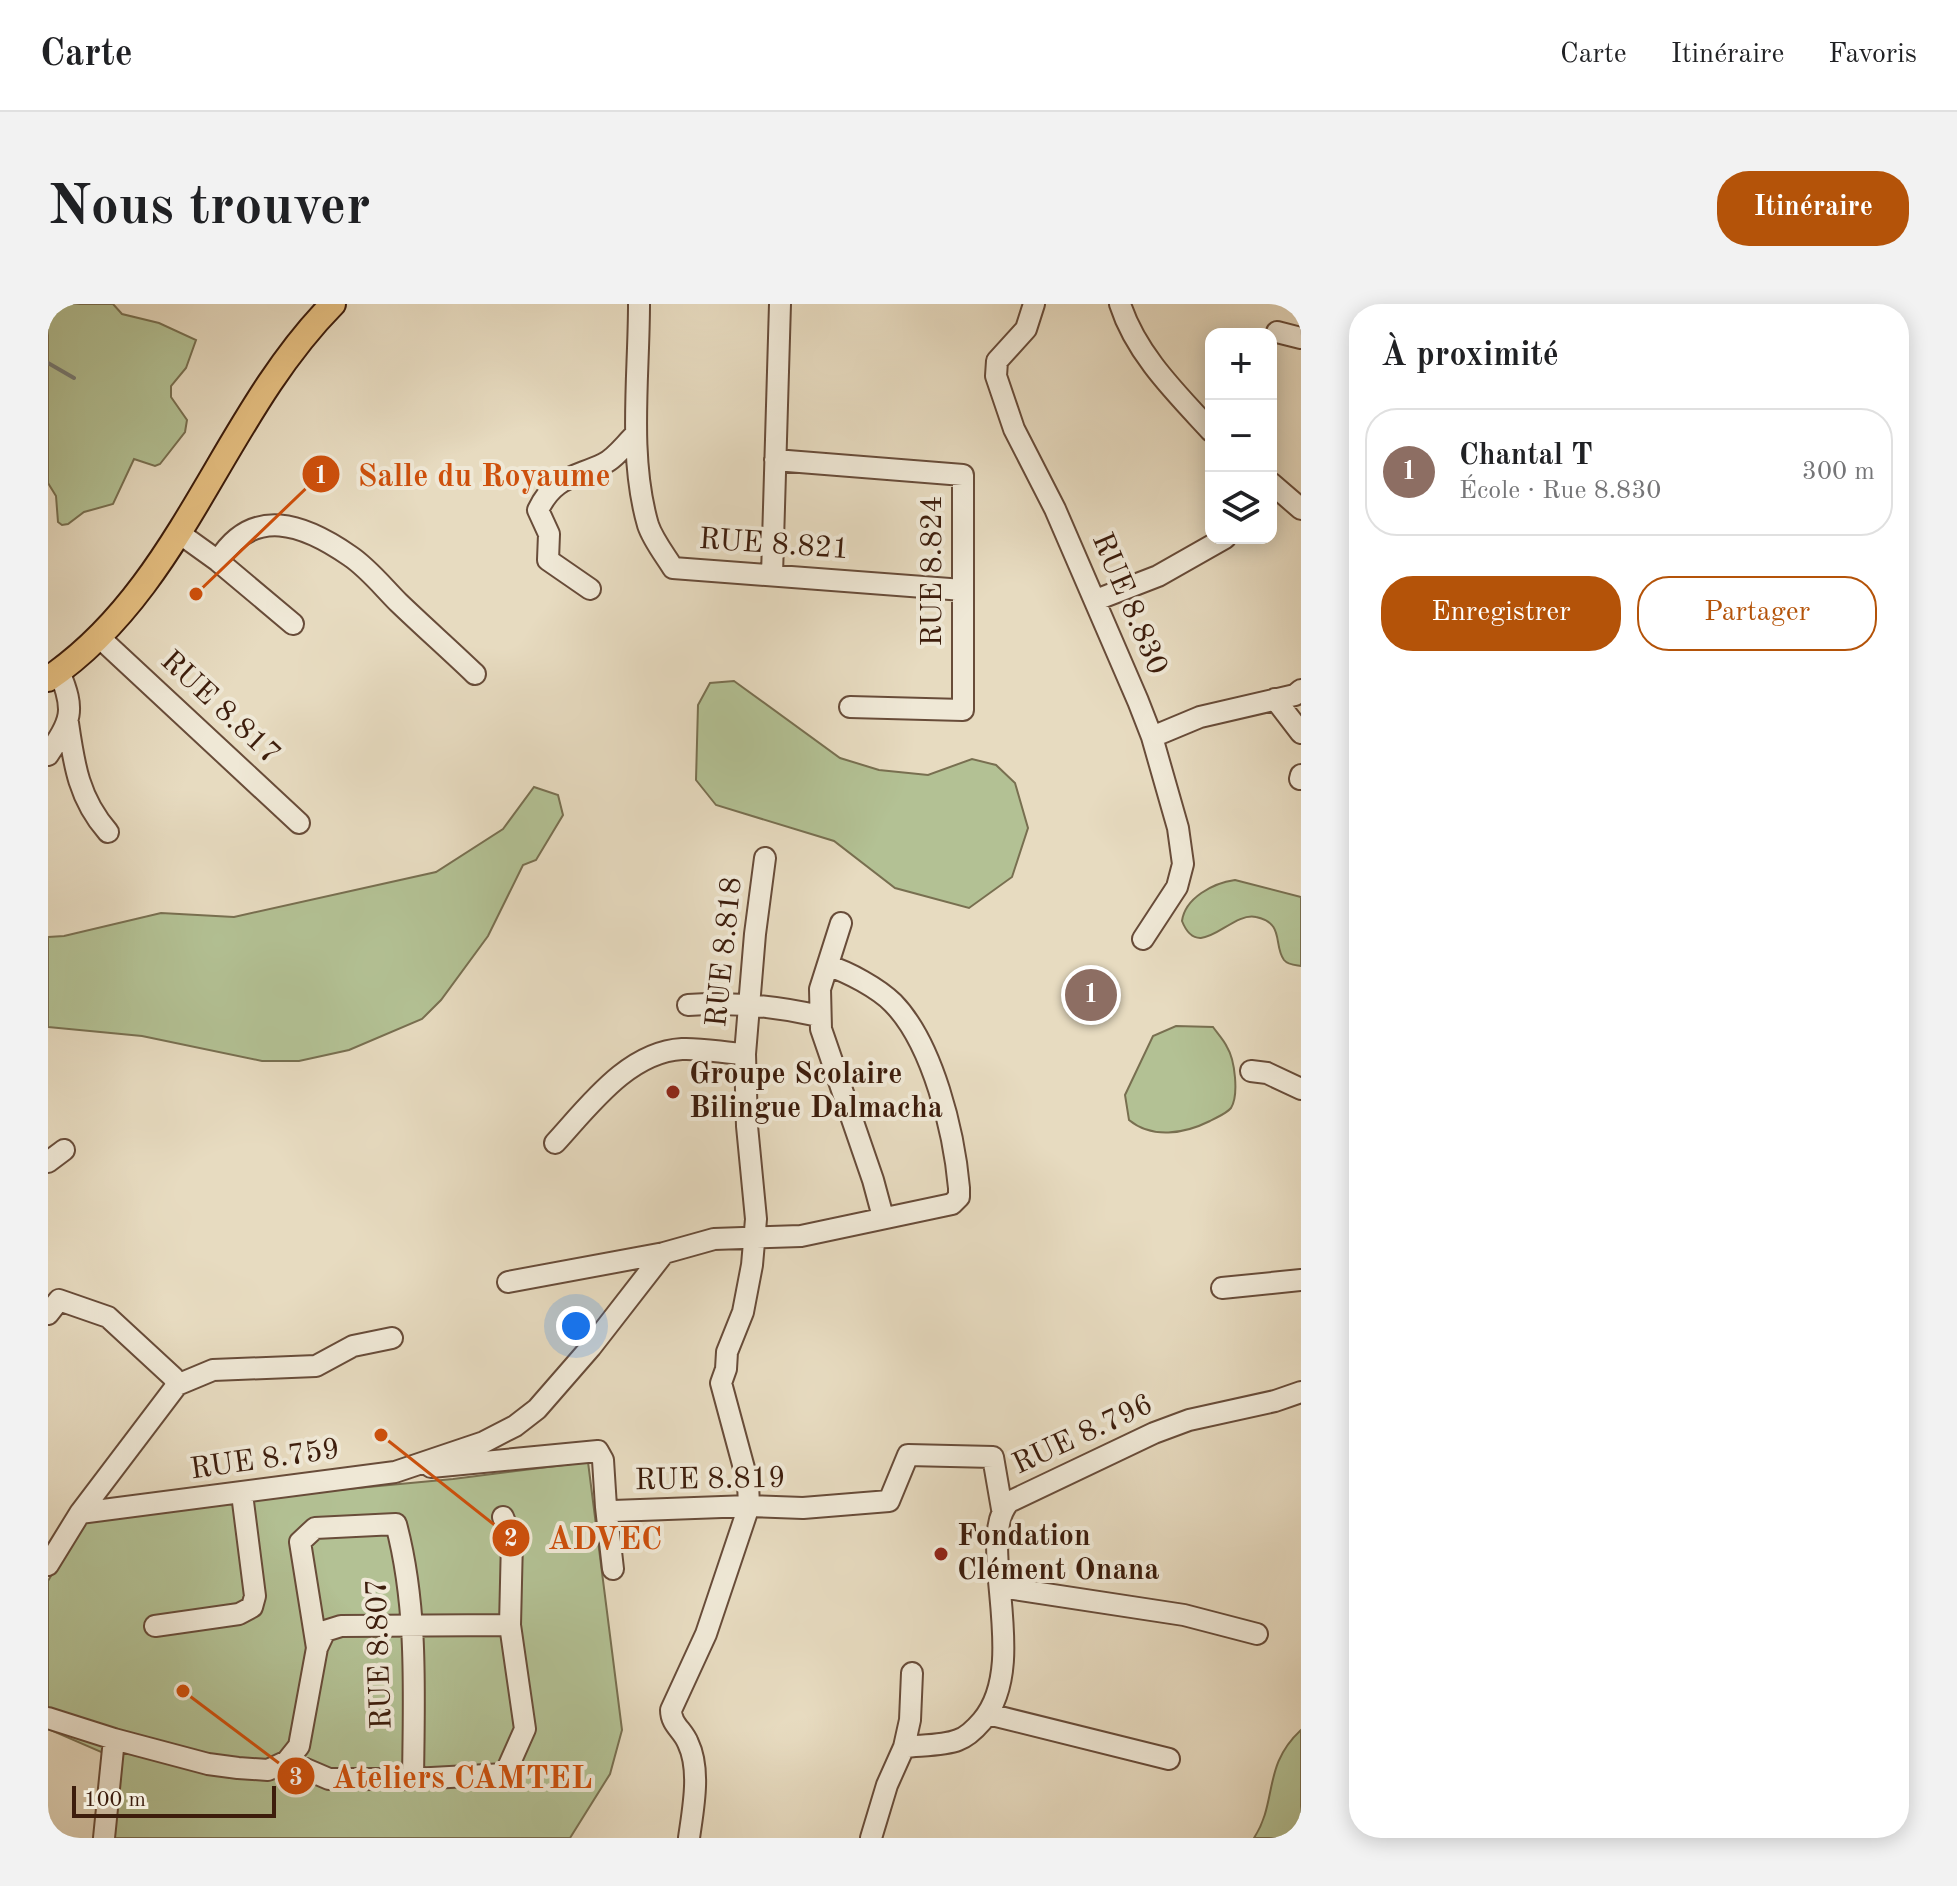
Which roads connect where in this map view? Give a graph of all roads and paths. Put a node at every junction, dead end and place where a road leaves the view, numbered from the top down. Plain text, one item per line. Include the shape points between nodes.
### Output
1 (332, 304) edge
2 (639, 304) edge
3 (780, 304) edge
4 (1034, 304) edge
5 (1120, 304) edge
6 (1277, 332) dead end
7 (1301, 338) edge
8 (1205, 425) edge
9 (636, 434) junction
10 (775, 460) junction
11 (1277, 490) edge
12 (1299, 501) edge
13 (179, 533) junction
14 (1214, 544) edge
15 (218, 561) junction
16 (772, 575) junction
17 (590, 589) dead end
18 (963, 590) junction
19 (1096, 600) junction
20 (293, 624) dead end
21 (100, 638) junction
22 (475, 674) dead end
23 (54, 675) edge
24 (1301, 690) edge
25 (1275, 699) junction
26 (850, 707) dead end
27 (68, 723) junction
28 (1301, 733) edge
29 (1152, 737) junction
30 (48, 755) edge
31 (299, 823) dead end
32 (108, 832) dead end
33 (765, 858) dead end
34 (841, 923) dead end
35 (1143, 939) dead end
36 (829, 966) junction
37 (688, 1005) dead end
38 (749, 1005) junction
39 (819, 1016) junction
40 (745, 1054) junction
41 (1251, 1071) dead end
42 (1301, 1089) edge
43 (555, 1143) dead end
44 (883, 1217) junction
45 (753, 1238) junction
46 (664, 1253) junction
47 (1301, 1280) edge
48 (508, 1282) dead end
49 (1222, 1288) dead end
50 (48, 1314) edge
51 (392, 1338) dead end
52 (177, 1385) junction
53 (1301, 1392) edge
54 (395, 1472) junction
55 (242, 1494) junction
56 (749, 1506) junction
57 (606, 1507) junction
58 (1002, 1509) junction
59 (80, 1513) junction
60 (503, 1517) dead end
61 (48, 1565) edge
62 (613, 1569) dead end
63 (1001, 1587) junction
64 (510, 1625) junction
65 (155, 1626) dead end
66 (411, 1626) junction
67 (1257, 1634) dead end
68 (317, 1648) junction
69 (912, 1673) dead end
70 (988, 1714) junction
71 (48, 1718) edge
72 (114, 1739) junction
73 (904, 1747) junction
74 (1169, 1759) dead end
75 (287, 1761) junction
76 (413, 1779) junction
77 (875, 1837) edge
78 (104, 1838) edge
79 (689, 1838) edge

1 - 13 main road via 293,349
2 - 9 street
3 - 10 street
4 - 19 street, RUE 8.830 via 1026,329 997,361 996,376 1014,429
5 - 8 street via 1127,325 1166,383
6 - 7 street
9 - 16 street, RUE 8.821 via 649,528 673,568
9 - 17 street via 606,463 567,477 546,494 538,510 549,534 548,560
10 - 16 street
10 - 18 street, RUE 8.824 via 963,475
11 - 12 street
13 - 15 street
13 - 21 main road
14 - 19 street via 1158,576
15 - 20 street
15 - 22 street via 229,543 247,531 282,524 303,529 351,556
16 - 18 street, RUE 8.821
18 - 26 street, RUE 8.824 via 963,710
19 - 29 street, RUE 8.830
21 - 23 main road
21 - 31 street, RUE 8.817
23 - 27 street via 70,698
24 - 25 street
25 - 28 street
25 - 29 street via 1200,717
27 - 30 street
27 - 32 street via 80,786 91,813
29 - 35 street, RUE 8.830 via 1183,864 1177,887
33 - 38 street, RUE 8.818
34 - 36 street
36 - 39 street via 820,989
36 - 44 street via 893,1002 945,1101 957,1168 956,1200 947,1207
37 - 38 street
38 - 39 street
38 - 40 street, RUE 8.818
39 - 44 street
40 - 43 street via 684,1049 656,1053 615,1081
40 - 45 street, RUE 8.818
41 - 42 street
44 - 45 street via 801,1236
45 - 46 street via 714,1239
45 - 56 street, RUE 8.818 via 749,1285 721,1383 748,1483
46 - 48 street
46 - 54 street, RUE 8.759 via 537,1409 484,1442
47 - 49 street
50 - 52 street via 59,1300 108,1317
51 - 52 street via 353,1346 316,1366 213,1370
52 - 59 street
53 - 58 street, RUE 8.796 via 1154,1433
54 - 55 street, RUE 8.759
54 - 57 street, RUE 8.819 via 598,1451
55 - 59 street, RUE 8.759
55 - 65 street via 252,1607 239,1614
56 - 57 street, RUE 8.819 via 620,1512
56 - 58 street, RUE 8.819 via 889,1501 908,1455 980,1455 993,1457
56 - 79 street, RUE 8.818 via 706,1634 671,1710 671,1719 688,1741 694,1767
57 - 62 street
58 - 63 street, RUE 8.796 via 997,1554
59 - 61 street
60 - 64 street via 512,1540
63 - 67 street via 1184,1615
63 - 70 street, RUE 8.796 via 1005,1641
64 - 66 street
64 - 76 street via 525,1729 505,1774
66 - 68 street via 341,1626 325,1631
66 - 68 street, RUE 8.807 via 407,1564 396,1524 315,1528 300,1542
66 - 76 street, RUE 8.807
68 - 75 street via 299,1746
69 - 73 street
70 - 73 street via 959,1740
70 - 74 street
71 - 72 street
72 - 75 street via 208,1764 268,1770
72 - 78 street
73 - 77 street via 887,1785
75 - 76 street via 329,1779

